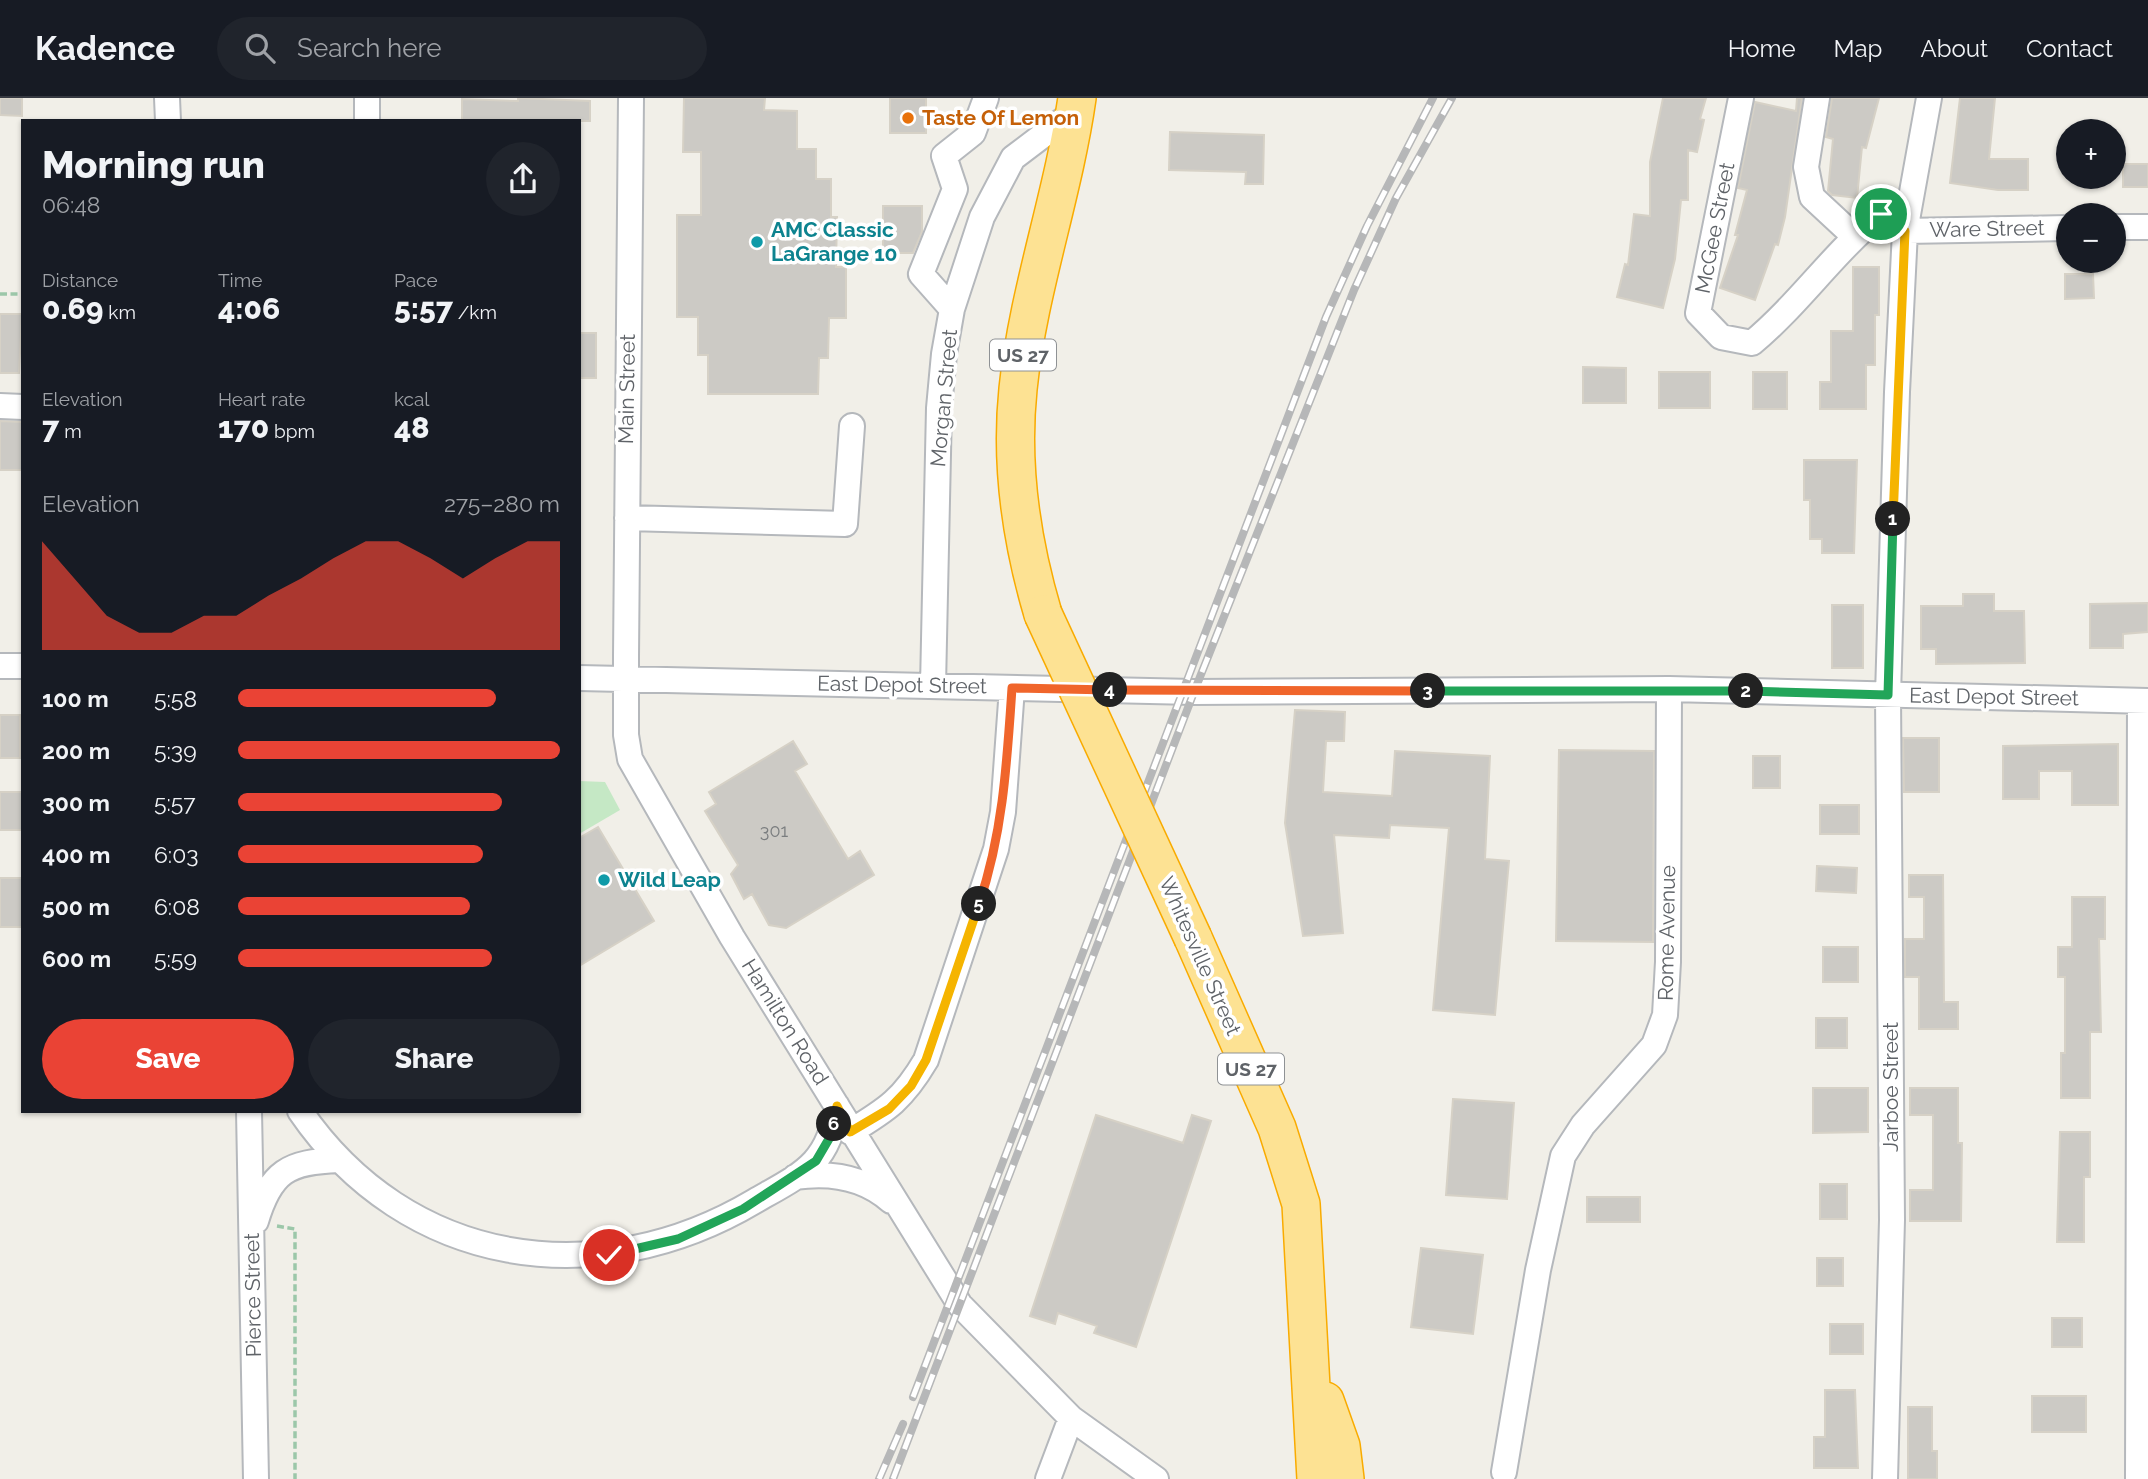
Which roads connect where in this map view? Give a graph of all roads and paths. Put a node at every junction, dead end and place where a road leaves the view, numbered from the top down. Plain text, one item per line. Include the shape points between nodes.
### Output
1 (167, 98) edge
2 (368, 98) edge
3 (631, 98) edge
4 (986, 98) edge
5 (1741, 98) edge
6 (1817, 98) edge
7 (1929, 98) edge
8 (1076, 105) edge
9 (168, 119) edge
10 (367, 119) edge
11 (2126, 227) edge
12 (2148, 227) edge
13 (2056, 228) edge
14 (1905, 231) junction
15 (1854, 236) junction
16 (0, 294) edge
17 (21, 294) edge
18 (952, 309) junction
19 (0, 406) edge
20 (21, 407) edge
21 (852, 426) dead end
22 (627, 518) junction
23 (1043, 614) joint
24 (0, 666) edge
25 (21, 666) edge
26 (581, 678) edge
27 (626, 679) junction
28 (933, 686) junction
29 (1012, 688) junction
30 (1669, 689) junction
31 (1888, 695) junction
32 (2144, 701) edge
33 (837, 1106) junction
34 (249, 1113) edge
35 (302, 1113) edge
36 (850, 1132) junction
37 (339, 1160) junction
38 (794, 1177) junction
39 (898, 1207) junction
40 (252, 1236) junction
41 (2143, 1291) edge
42 (1071, 1418) junction
43 (1504, 1472) dead end
44 (256, 1479) edge
45 (1048, 1479) edge
46 (1156, 1479) edge
47 (1323, 1479) edge
48 (1885, 1479) edge
49 (2138, 1479) edge

1 - 9 street
2 - 10 street
3 - 22 street, Main Street
4 - 18 street via 973,133 944,156 955,189 921,274
5 - 15 street, McGee Street via 1698,313 1721,337 1752,343 1785,316
6 - 15 street via 1806,167 1812,198
7 - 14 street, Jarboe Street
8 - 18 street, Morgan Street via 1013,158 982,217
8 - 23 highway, Morgan Street / US 27 via 1024,351 1016,427 1018,502
11 - 12 street
13 - 14 street, Ware Street
14 - 15 street, McGee Street via 1881,214
14 - 31 street, Jarboe Street
16 - 17 path
18 - 28 street, Morgan Street via 939,408
19 - 20 street
21 - 22 street via 845,524
22 - 27 street, Main Street
23 - 47 highway, Whitesville Street / US 27, bridge via 1277,1128 1301,1204 1311,1363 1341,1446
24 - 25 street
26 - 27 street, East Depot Street
27 - 28 street, East Depot Street
27 - 33 street, Hamilton Road via 630,759 732,937
28 - 29 street, East Depot Street
29 - 30 street, East Depot Street via 1194,692
29 - 36 street via 996,849 926,1060 911,1086 889,1109
30 - 31 street, East Depot Street
30 - 43 street, Rome Avenue via 1665,1015 1654,1045 1583,1125 1563,1156 1538,1270
31 - 32 street, East Depot Street
31 - 48 street, Jarboe Street via 1892,1220
32 - 41 street
33 - 36 street, Hamilton Road
33 - 38 street via 824,1152
34 - 40 street, Pierce Street
35 - 37 street
36 - 39 street, Hamilton Road
37 - 38 street via 408,1213 437,1228 478,1245 573,1258 639,1250 678,1239 743,1209
37 - 40 street via 301,1163 281,1173 266,1193
38 - 39 street via 840,1176 881,1192
39 - 42 street, Hamilton Road via 960,1305
40 - 44 street, Pierce Street
41 - 49 street
42 - 45 street
42 - 46 street, Hamilton Road

